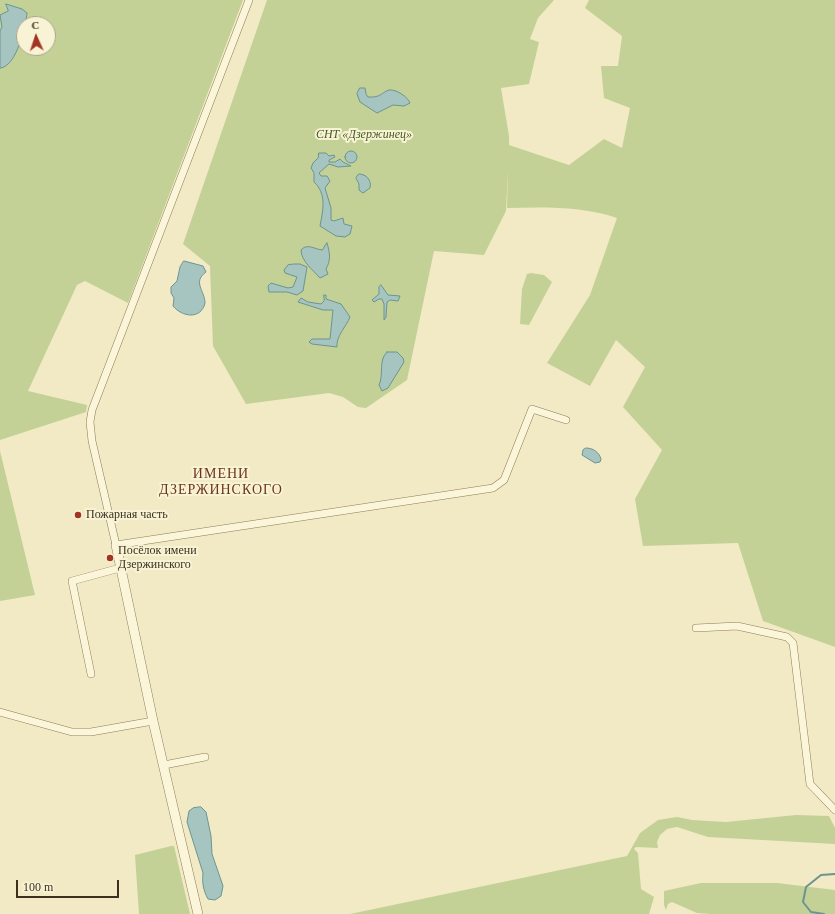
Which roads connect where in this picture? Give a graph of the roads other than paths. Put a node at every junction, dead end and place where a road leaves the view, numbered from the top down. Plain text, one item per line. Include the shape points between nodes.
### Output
1 (249, 0) edge
2 (566, 420) dead end
3 (116, 546) junction
4 (120, 568) junction
5 (696, 628) dead end
6 (91, 674) dead end
7 (0, 712) edge
8 (153, 720) junction
9 (205, 757) dead end
10 (164, 765) junction
11 (835, 810) edge
12 (198, 914) edge

1 - 3 street via 92,410 92,441
2 - 3 street via 532,409 504,480 493,488
3 - 4 street
4 - 6 street via 72,581
4 - 8 street
5 - 11 street via 737,626 788,637 793,643 810,784
7 - 8 street via 72,732 91,732
8 - 10 street
9 - 10 street
10 - 12 street

